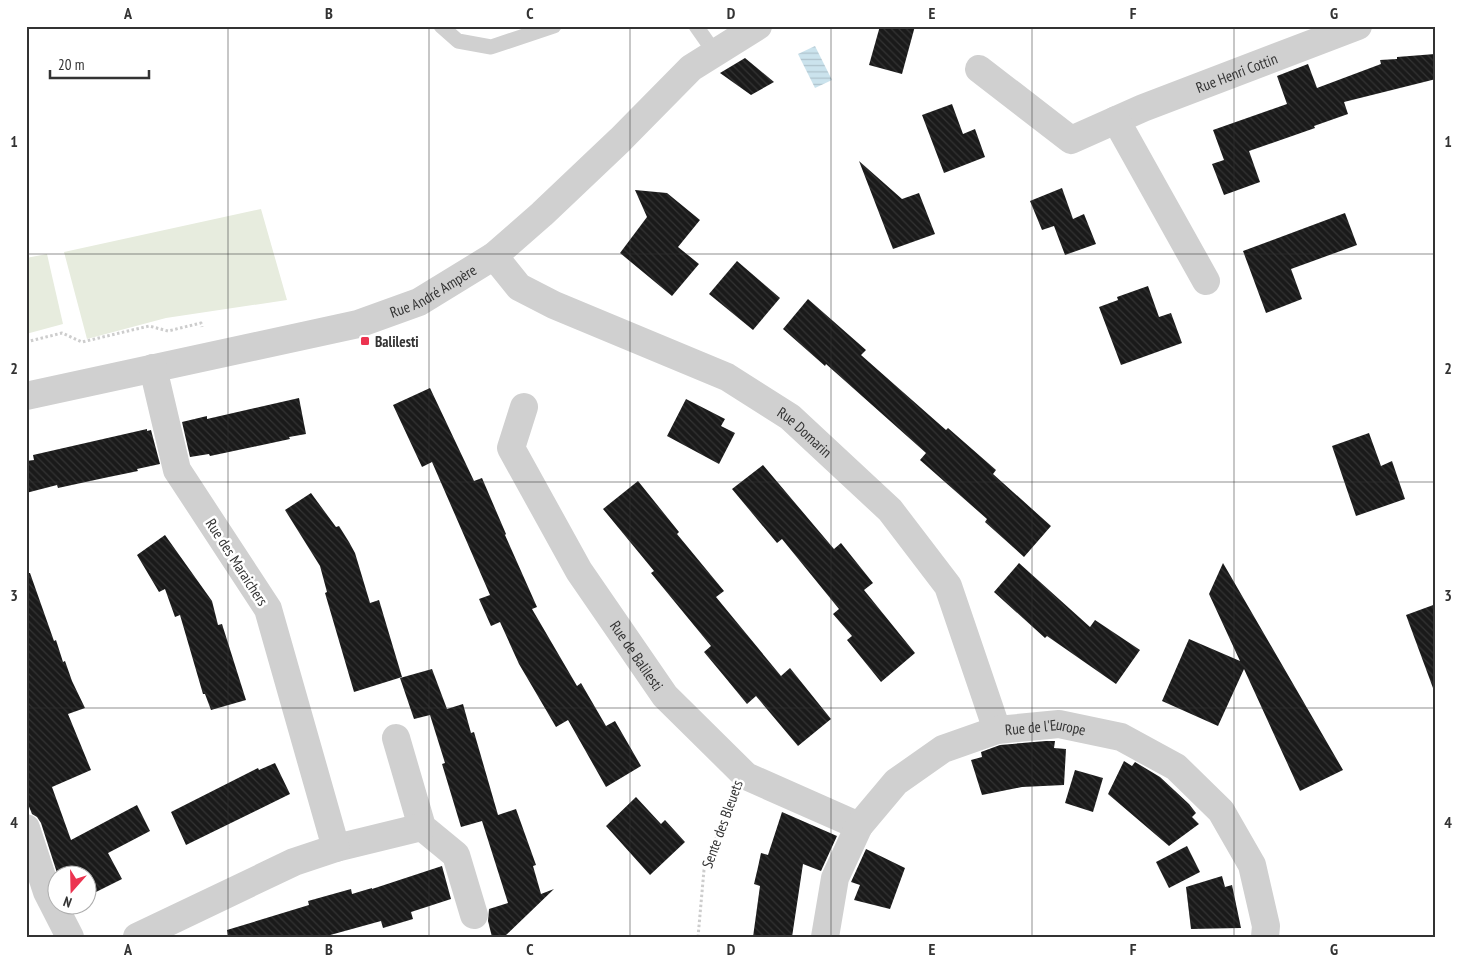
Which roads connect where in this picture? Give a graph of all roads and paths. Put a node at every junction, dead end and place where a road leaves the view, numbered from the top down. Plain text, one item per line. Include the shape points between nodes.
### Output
1 (441, 26) edge
2 (554, 26) edge
3 (696, 26) edge
4 (758, 26) edge
5 (1358, 26) edge
6 (715, 53) junction
7 (979, 69) dead end
8 (1116, 120) junction
9 (494, 256) junction
10 (1206, 281) dead end
11 (202, 332) dead end
12 (26, 342) edge
13 (153, 368) junction
14 (26, 396) edge
15 (524, 407) dead end
16 (997, 730) junction
17 (396, 738) dead end
18 (741, 771) junction
19 (860, 826) junction
20 (422, 827) junction
21 (26, 828) edge
22 (336, 848) junction
23 (474, 915) dead end
24 (70, 937) edge
25 (137, 937) edge
26 (698, 937) edge
27 (825, 937) edge
28 (1265, 937) edge

1 - 2 lane via 458,41 491,47
3 - 6 lane
4 - 6 street, Rue André Ampère
5 - 8 street, Rue Henri Cottin
6 - 9 street, Rue André Ampère via 691,68 592,167
7 - 8 street, Rue Henri Cottin via 1071,140
8 - 10 street
9 - 13 street, Rue André Ampère via 419,302 358,324
9 - 16 street, Rue Domarin via 519,287 554,305 727,377 790,417 890,510 948,586
11 - 12 path via 201,323 168,331 149,326 82,342 62,333
13 - 14 street, Rue André Ampère
13 - 22 street, Rue des Maraichers via 177,470 268,609
15 - 18 street, Rue de Balilesti via 511,448 579,571 665,696
16 - 19 street, Rue de l'Europe via 943,749 896,782
16 - 28 street, Rue de l'Europe via 1059,724 1120,738 1176,767 1221,811 1252,865 1266,926
17 - 20 street
18 - 19 street, Rue de Balilesti
18 - 26 path, Sente des Bleuets via 704,870
19 - 27 street, Rue de l'Europe via 835,878
20 - 22 street
20 - 23 street via 456,855
21 - 24 street via 47,892
22 - 25 street via 294,862

